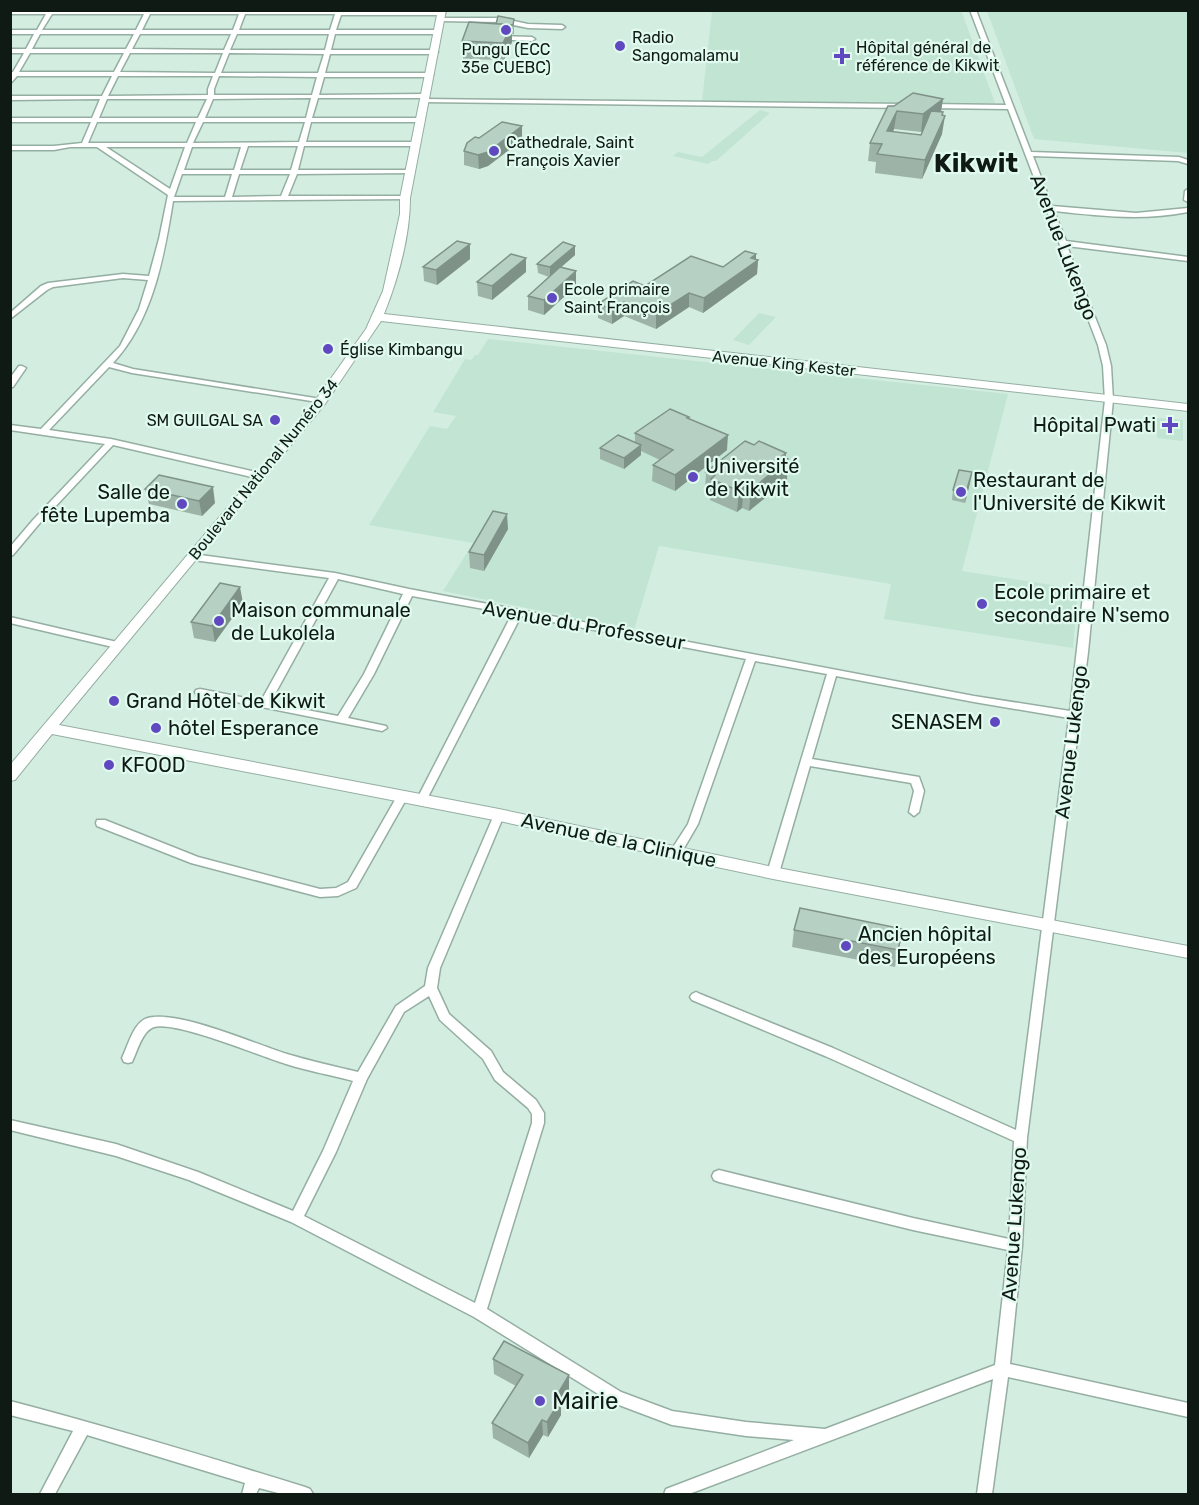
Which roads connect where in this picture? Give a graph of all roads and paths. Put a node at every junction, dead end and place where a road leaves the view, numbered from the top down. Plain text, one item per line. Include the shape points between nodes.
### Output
1 (973, 10) edge
2 (51, 11) edge
3 (148, 11) edge
4 (243, 11) edge
5 (339, 11) edge
6 (10, 12) edge
7 (441, 15) edge
8 (461, 20) junction
9 (562, 27) dead end
10 (481, 31) edge
11 (10, 32) edge
12 (39, 32) junction
13 (137, 32) junction
14 (235, 32) junction
15 (438, 32) junction
16 (333, 33) junction
17 (489, 35) edge
18 (532, 39) dead end
19 (10, 51) edge
20 (28, 52) junction
21 (127, 52) junction
22 (228, 52) junction
23 (327, 52) junction
24 (435, 52) junction
25 (13, 74) edge
26 (219, 74) junction
27 (321, 74) junction
28 (116, 75) junction
29 (430, 75) junction
30 (10, 82) edge
31 (10, 98) edge
32 (104, 98) junction
33 (211, 98) junction
34 (314, 98) junction
35 (425, 99) junction
36 (1011, 107) junction
37 (200, 119) junction
38 (10, 120) edge
39 (94, 120) junction
40 (308, 120) junction
41 (421, 120) junction
42 (84, 144) junction
43 (302, 144) junction
44 (416, 144) junction
45 (98, 145) junction
46 (189, 145) junction
47 (245, 145) junction
48 (10, 148) edge
49 (1029, 154) junction
50 (1188, 162) edge
51 (181, 172) junction
52 (237, 172) junction
53 (294, 172) junction
54 (411, 172) junction
55 (1188, 191) edge
56 (171, 196) junction
57 (228, 198) junction
58 (284, 198) junction
59 (405, 198) junction
60 (1188, 200) edge
61 (1049, 208) junction
62 (1188, 210) edge
63 (1062, 243) junction
64 (1188, 259) edge
65 (152, 278) junction
66 (10, 317) edge
67 (379, 317) junction
68 (109, 364) junction
69 (10, 368) edge
70 (10, 385) edge
71 (321, 400) junction
72 (1109, 400) junction
73 (1188, 408) edge
74 (10, 427) edge
75 (42, 433) junction
76 (111, 442) junction
77 (260, 476) junction
78 (10, 553) edge
79 (193, 557) junction
80 (335, 576) junction
81 (409, 592) junction
82 (518, 612) junction
83 (10, 620) edge
84 (117, 645) junction
85 (752, 656) junction
86 (833, 671) junction
87 (200, 692) dead end
88 (264, 705) junction
89 (1074, 715) junction
90 (341, 720) junction
91 (49, 728) junction
92 (382, 728) dead end
93 (806, 761) junction
94 (12, 772) edge
95 (402, 796) junction
96 (422, 800) junction
97 (914, 812) dead end
98 (499, 815) junction
99 (101, 823) dead end
100 (676, 852) junction
101 (773, 873) junction
102 (1049, 925) junction
103 (1188, 952) edge
104 (430, 988) junction
105 (696, 997) dead end
106 (128, 1058) dead end
107 (361, 1078) junction
108 (10, 1125) edge
109 (1021, 1138) junction
110 (719, 1176) dead end
111 (296, 1218) junction
112 (1015, 1246) junction
113 (479, 1312) junction
114 (1002, 1369) junction
115 (10, 1408) edge
116 (1188, 1410) edge
117 (83, 1427) junction
118 (828, 1436) junction
119 (255, 1478) junction
120 (47, 1494) edge
121 (249, 1494) edge
122 (305, 1494) edge
123 (671, 1494) edge
124 (984, 1494) edge

1 - 36 street, Avenue Lukengo
2 - 3 street
2 - 6 street
2 - 12 street
3 - 4 street
3 - 13 street
4 - 5 street
4 - 14 street
5 - 7 street
5 - 16 street
7 - 8 street
7 - 15 street, Boulevard National Numéro 34
8 - 9 street
8 - 10 street
11 - 12 street
12 - 13 street
12 - 20 street
13 - 14 street
13 - 21 street
14 - 16 street
14 - 22 street
15 - 16 street
15 - 24 street, Boulevard National Numéro 34
16 - 23 street
17 - 18 street
19 - 20 street
20 - 21 street
20 - 25 street
21 - 22 street
21 - 28 street
22 - 23 street
22 - 26 street
23 - 24 street
23 - 27 street
24 - 29 street, Boulevard National Numéro 34
25 - 28 street
25 - 30 street
26 - 27 street
26 - 28 street
26 - 33 street
27 - 29 street
27 - 34 street
28 - 32 street
29 - 35 street, Boulevard National Numéro 34
31 - 32 street
32 - 33 street
32 - 39 street
33 - 34 street
33 - 37 street
34 - 35 street
34 - 40 street
35 - 36 street
35 - 41 street, Boulevard National Numéro 34
36 - 49 street, Avenue Lukengo
37 - 39 street
37 - 40 street
37 - 46 street
38 - 39 street
39 - 42 street
40 - 41 street
40 - 43 street
41 - 44 street, Boulevard National Numéro 34
42 - 45 street
42 - 48 street
43 - 44 street
43 - 47 street
43 - 53 street
44 - 54 street, Boulevard National Numéro 34
45 - 46 street
45 - 56 street
46 - 47 street
46 - 51 street
47 - 52 street
49 - 50 street
49 - 61 street, Avenue Lukengo
51 - 52 street
51 - 56 street
52 - 53 street
52 - 57 street
53 - 54 street
53 - 58 street
54 - 59 street, Boulevard National Numéro 34
55 - 60 street
56 - 57 street
56 - 65 street
57 - 58 street
58 - 59 street
59 - 67 street, Boulevard National Numéro 34 via 405,214
61 - 62 street via 1123,216
61 - 63 street, Avenue Lukengo
63 - 64 street
63 - 72 street, Avenue Lukengo via 1102,345
65 - 66 street via 123,276 51,285
65 - 68 street via 143,309
67 - 71 street, Boulevard National Numéro 34
67 - 72 street, Avenue King Kester
68 - 71 street via 132,371
68 - 75 street
69 - 70 street via 22,368
71 - 77 street, Boulevard National Numéro 34
72 - 73 street, Avenue King Kester
72 - 89 street, Avenue Lukengo
74 - 75 street
75 - 76 street
76 - 77 street
76 - 78 street
77 - 79 street, Boulevard National Numéro 34
79 - 80 street, Avenue du Professeur
79 - 84 street, Boulevard National Numéro 34
80 - 81 street, Avenue du Professeur
80 - 88 street
81 - 82 street, Avenue du Professeur
81 - 90 street via 369,674
82 - 85 street, Avenue du Professeur
82 - 96 street
83 - 84 street
84 - 91 street, Boulevard National Numéro 34
85 - 86 street, Avenue du Professeur
85 - 100 street via 693,824
86 - 89 street, Avenue du Professeur
86 - 93 street
87 - 88 street
88 - 90 street
89 - 102 street, Avenue Lukengo
90 - 92 street
91 - 94 street, Boulevard National Numéro 34
91 - 95 street, Avenue de la Clinique
93 - 97 street via 915,780 919,791
93 - 101 street
95 - 96 street, Avenue de la Clinique
95 - 99 street via 352,885 338,892 320,893 195,860
96 - 98 street, Avenue de la Clinique
98 - 100 street, Avenue de la Clinique
98 - 104 street via 434,968
100 - 101 street, Avenue de la Clinique
101 - 102 street, Avenue de la Clinique
102 - 103 street, Avenue de la Clinique
102 - 109 street, Avenue Lukengo
104 - 107 street via 400,1009
104 - 113 street via 444,1017 487,1055 499,1076 538,1113
105 - 109 street
106 - 107 street via 144,1027 165,1022
107 - 111 street
108 - 111 street via 116,1150
109 - 112 street, Avenue Lukengo
110 - 112 street
111 - 113 street
112 - 114 street, Avenue Lukengo
113 - 118 street via 616,1397 672,1418
114 - 116 street
114 - 118 street
114 - 124 street, Avenue Lukengo
115 - 117 street
117 - 119 street
117 - 120 street
118 - 123 street
119 - 121 street
119 - 122 street

